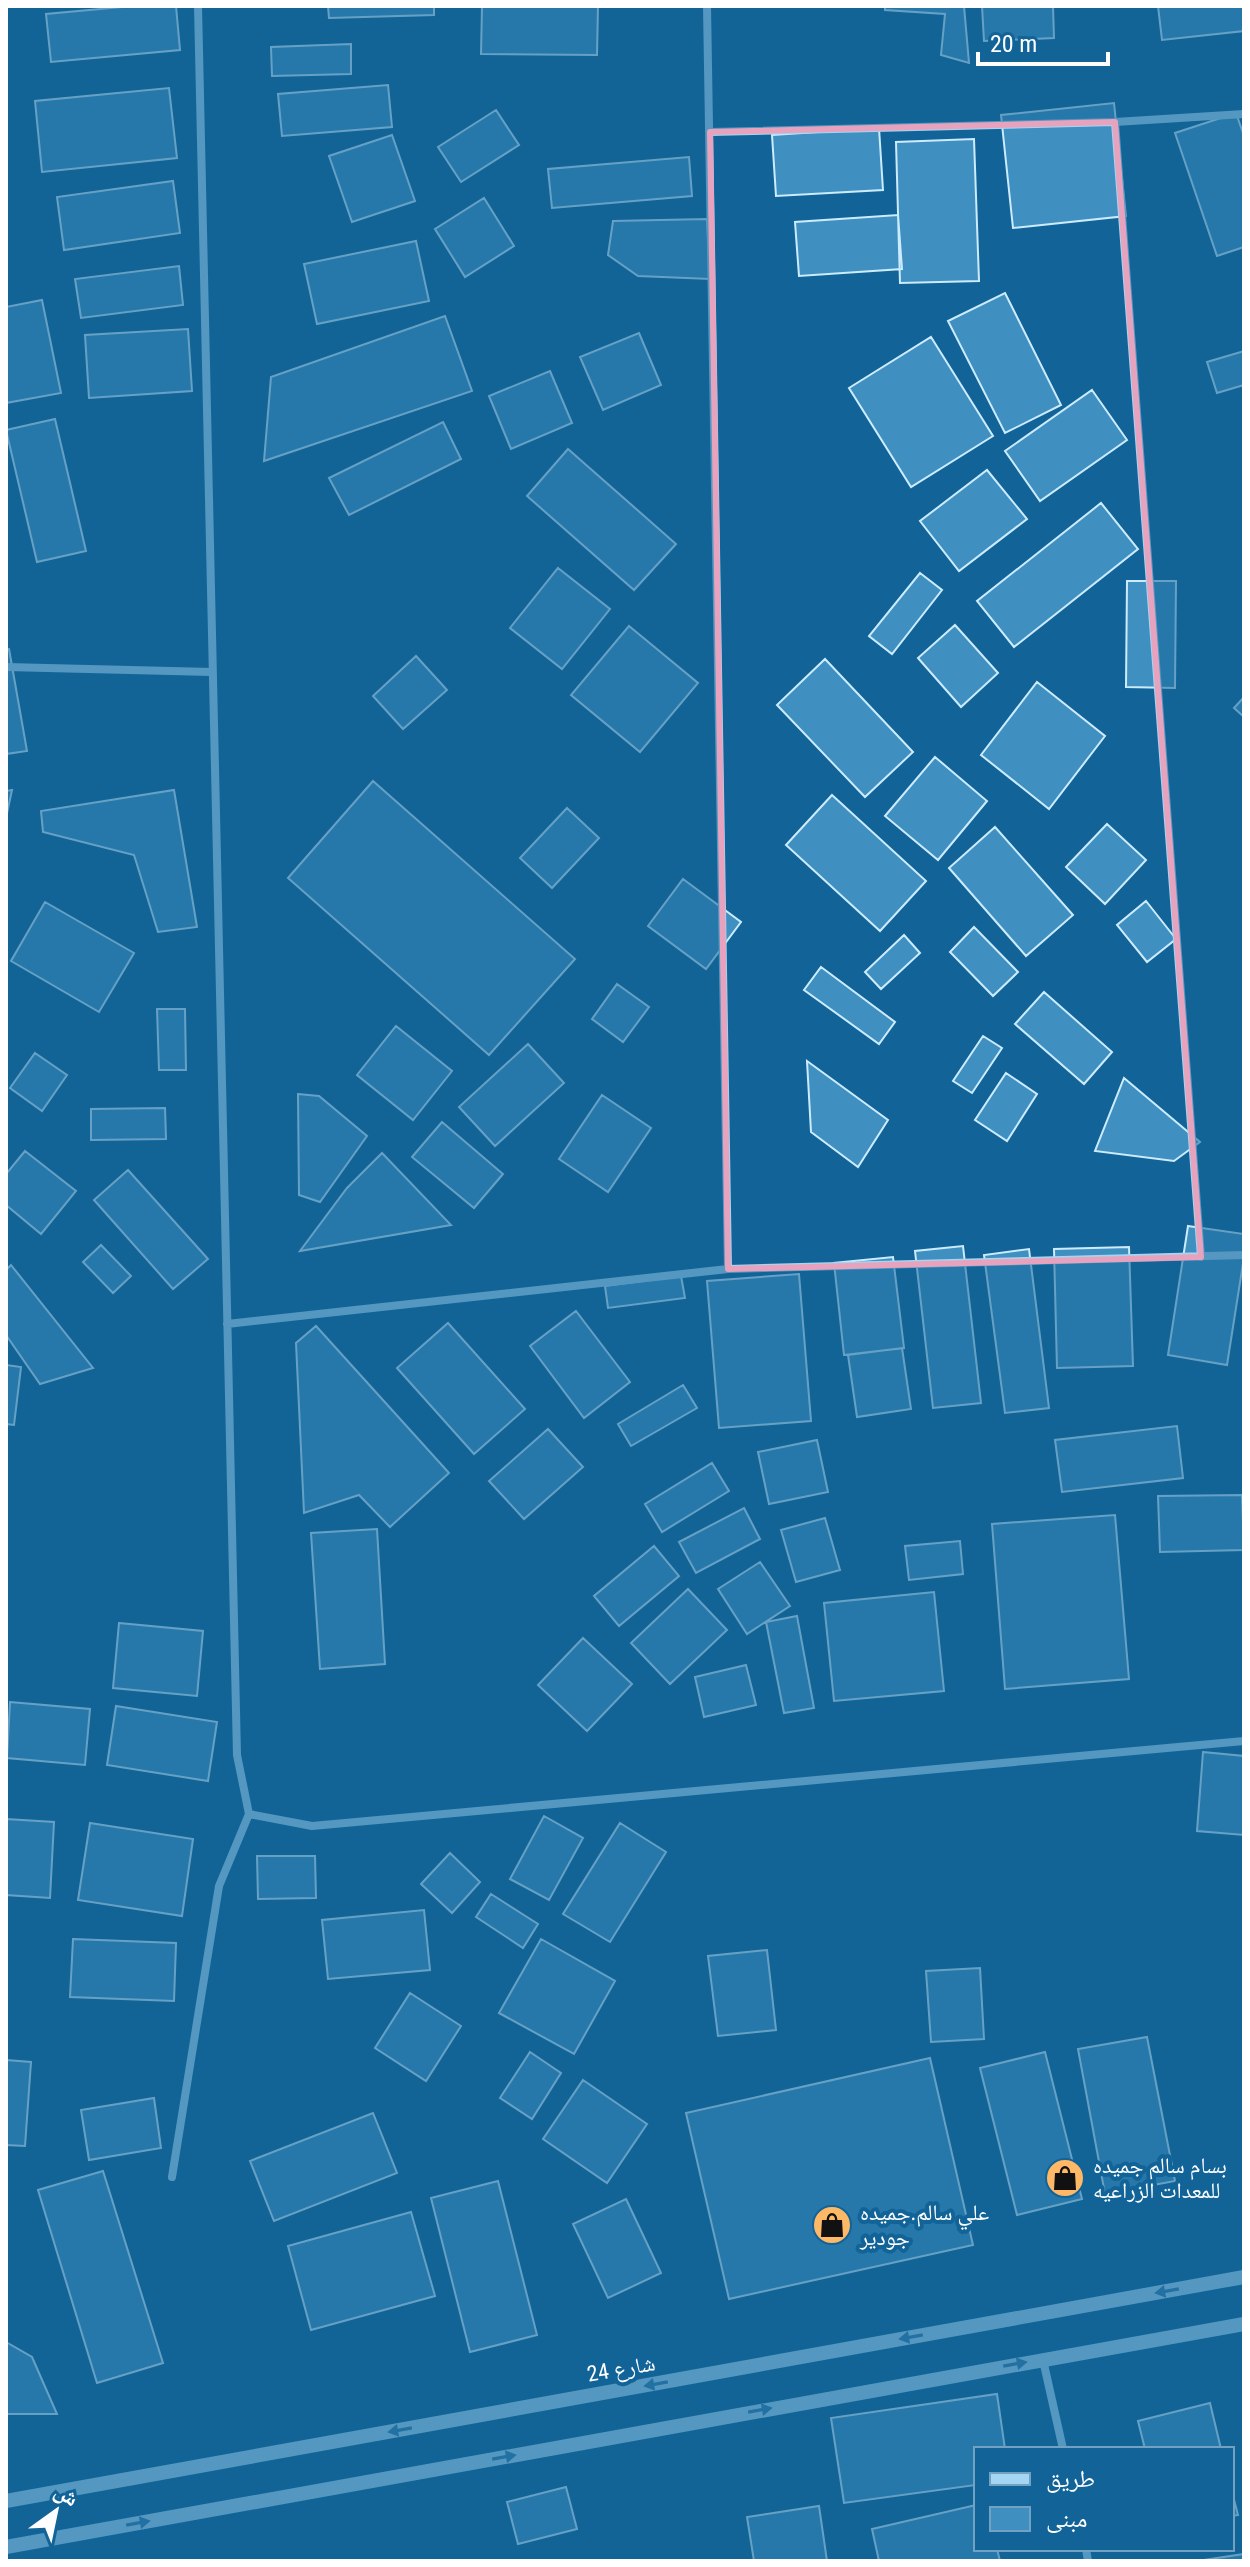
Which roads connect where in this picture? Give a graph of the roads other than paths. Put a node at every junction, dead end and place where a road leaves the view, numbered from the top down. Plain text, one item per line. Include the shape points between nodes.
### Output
1 (198, 6) edge
2 (707, 6) edge
3 (1244, 114) edge
4 (1115, 122) junction
5 (710, 132) junction
6 (6, 667) edge
7 (212, 672) junction
8 (1244, 1255) edge
9 (1201, 1257) junction
10 (728, 1269) junction
11 (227, 1324) junction
12 (1244, 1741) edge
13 (249, 1814) junction
14 (172, 2177) dead end
15 (1244, 2277) edge
16 (1244, 2324) edge
17 (1043, 2359) junction
18 (1063, 2447) edge
19 (6, 2501) edge
20 (6, 2547) edge

1 - 7 street
2 - 5 street
3 - 4 street
4 - 5 street
4 - 9 street
5 - 10 street
6 - 7 street
7 - 11 street
8 - 9 street
9 - 10 street
10 - 11 street
11 - 13 street via 237,1755
12 - 13 street via 312,1826
13 - 14 street via 219,1886
15 -> 19 street, شارع 24
16 - 17 street
17 - 18 street
20 -> 17 street

